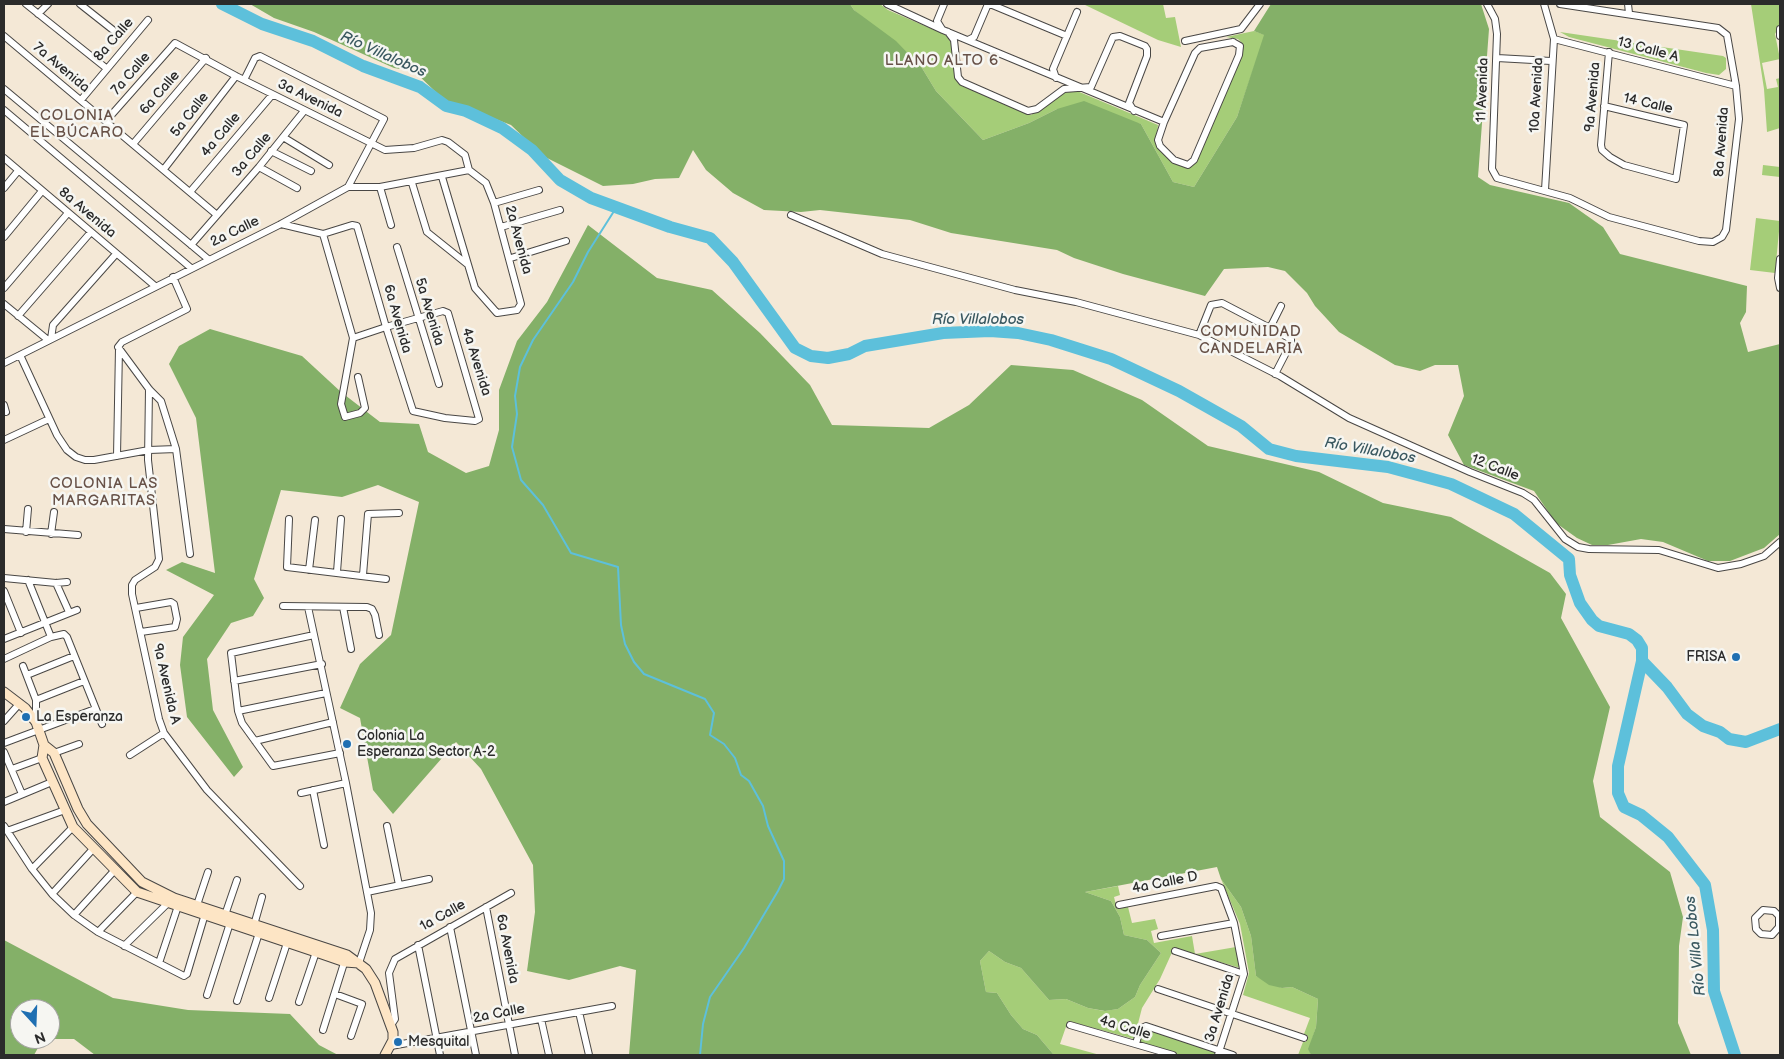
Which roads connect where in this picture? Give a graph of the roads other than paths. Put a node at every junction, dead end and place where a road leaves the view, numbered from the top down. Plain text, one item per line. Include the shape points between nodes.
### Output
1 (26, 4) edge
2 (48, 4) edge
3 (80, 4) edge
4 (899, 4) edge
5 (944, 4) edge
6 (989, 4) edge
7 (1260, 4) edge
8 (1487, 4) edge
9 (1544, 4) edge
10 (1560, 4) edge
11 (1628, 4) edge
12 (888, 5) edge
13 (1077, 12) dead end
14 (1629, 13) junction
15 (38, 14) junction
16 (148, 20) dead end
17 (1780, 29) edge
18 (113, 30) dead end
19 (945, 31) junction
20 (4, 36) edge
21 (1067, 36) junction
22 (1780, 36) edge
23 (1554, 39) junction
24 (967, 40) junction
25 (1185, 41) dead end
26 (174, 44) joint
27 (1609, 52) junction
28 (206, 58) junction
29 (1497, 58) junction
30 (1551, 61) junction
31 (106, 68) junction
32 (236, 76) junction
33 (1056, 78) junction
34 (244, 80) junction
35 (1736, 86) junction
36 (1079, 87) junction
37 (4, 89) edge
38 (272, 94) junction
39 (81, 100) junction
40 (1604, 106) junction
41 (4, 110) edge
42 (304, 110) junction
43 (1134, 111) junction
44 (106, 121) junction
45 (1164, 122) junction
46 (283, 137) junction
47 (373, 143) junction
48 (133, 144) junction
49 (271, 151) junction
50 (4, 158) edge
51 (329, 165) dead end
52 (259, 167) junction
53 (164, 169) junction
54 (469, 170) junction
55 (18, 171) junction
56 (311, 171) dead end
57 (442, 177) junction
58 (1676, 179) joint
59 (412, 182) junction
60 (348, 187) junction
61 (380, 187) junction
62 (4, 188) edge
63 (297, 188) dead end
64 (539, 190) dead end
65 (1545, 190) junction
66 (42, 191) junction
67 (190, 192) junction
68 (494, 203) junction
69 (560, 210) dead end
70 (68, 213) junction
71 (217, 214) junction
72 (790, 215) dead end
73 (281, 224) junction
74 (391, 226) dead end
75 (501, 227) junction
76 (91, 232) junction
77 (323, 234) junction
78 (4, 237) edge
79 (566, 241) dead end
80 (191, 245) junction
81 (397, 247) dead end
82 (116, 254) junction
83 (510, 258) junction
84 (208, 259) junction
85 (1780, 259) edge
86 (468, 264) junction
87 (191, 268) junction
88 (172, 278) junction
89 (155, 286) junction
90 (1780, 287) edge
91 (4, 288) edge
92 (4, 304) edge
93 (1281, 306) dead end
94 (18, 316) junction
95 (418, 318) junction
96 (386, 327) junction
97 (1270, 328) junction
98 (1200, 335) junction
99 (352, 338) junction
100 (49, 339) junction
101 (119, 348) junction
102 (20, 355) junction
103 (4, 364) edge
104 (1276, 374) junction
105 (358, 377) dead end
106 (438, 384) dead end
107 (149, 389) junction
108 (418, 413) joint
109 (49, 419) junction
110 (4, 440) edge
111 (176, 449) junction
112 (148, 450) junction
113 (117, 456) junction
114 (28, 509) dead end
115 (54, 512) dead end
116 (399, 513) dead end
117 (289, 519) dead end
118 (342, 519) dead end
119 (315, 520) dead end
120 (4, 530) edge
121 (26, 532) junction
122 (51, 534) junction
123 (78, 535) dead end
124 (1780, 542) edge
125 (190, 554) dead end
126 (309, 570) junction
127 (337, 572) junction
128 (363, 575) junction
129 (4, 578) edge
130 (386, 579) dead end
131 (28, 580) junction
132 (67, 582) dead end
133 (56, 583) junction
134 (4, 590) edge
135 (283, 606) dead end
136 (308, 606) junction
137 (343, 607) junction
138 (136, 608) junction
139 (77, 610) dead end
140 (69, 612) junction
141 (45, 623) junction
142 (141, 632) junction
143 (20, 633) junction
144 (314, 635) junction
145 (378, 635) dead end
146 (51, 637) junction
147 (4, 639) edge
148 (351, 649) dead end
149 (74, 656) junction
150 (4, 659) edge
151 (322, 664) junction
152 (23, 666) dead end
153 (26, 675) junction
154 (84, 681) junction
155 (234, 681) junction
156 (4, 692) edge
157 (326, 693) junction
158 (36, 700) junction
159 (20, 703) junction
160 (95, 709) junction
161 (238, 711) junction
162 (33, 717) junction
163 (4, 721) edge
164 (333, 722) junction
165 (102, 724) dead end
166 (40, 730) junction
167 (164, 733) junction
168 (254, 741) junction
169 (4, 743) edge
170 (79, 744) dead end
171 (44, 745) junction
172 (4, 752) edge
173 (54, 753) junction
174 (340, 753) junction
175 (130, 755) dead end
176 (42, 758) junction
177 (12, 769) junction
178 (52, 782) junction
179 (346, 783) junction
180 (313, 790) junction
181 (301, 793) dead end
182 (22, 794) junction
183 (4, 802) edge
184 (65, 810) junction
185 (386, 826) dead end
186 (73, 827) junction
187 (5, 829) edge
188 (324, 845) dead end
189 (93, 849) junction
190 (32, 869) junction
191 (114, 871) junction
192 (208, 872) dead end
193 (429, 879) dead end
194 (237, 880) dead end
195 (399, 885) junction
196 (300, 886) dead end
197 (1216, 886) joint
198 (137, 892) junction
199 (367, 892) junction
200 (511, 893) dead end
201 (52, 894) junction
202 (262, 897) dead end
203 (168, 903) junction
204 (197, 905) junction
205 (1119, 905) dead end
206 (178, 906) junction
207 (486, 907) junction
208 (205, 914) junction
209 (74, 915) junction
210 (225, 915) junction
211 (1779, 917) edge
212 (230, 923) junction
213 (1234, 923) junction
214 (450, 927) junction
215 (256, 929) junction
216 (98, 932) junction
217 (1161, 936) dead end
218 (287, 943) junction
219 (418, 945) junction
220 (124, 946) junction
221 (1175, 951) dead end
222 (316, 952) junction
223 (346, 958) junction
224 (359, 963) junction
225 (159, 964) junction
226 (1244, 974) junction
227 (1158, 989) dead end
228 (335, 994) junction
229 (207, 995) dead end
230 (269, 998) dead end
231 (238, 1001) dead end
232 (300, 1002) dead end
233 (612, 1006) dead end
234 (579, 1012) junction
235 (1232, 1013) junction
236 (541, 1019) junction
237 (1070, 1024) dead end
238 (391, 1025) junction
239 (509, 1025) junction
240 (323, 1030) dead end
241 (471, 1032) junction
242 (352, 1036) dead end
243 (1304, 1038) dead end
244 (437, 1039) junction
245 (1136, 1044) junction
246 (391, 1046) junction
247 (1219, 1053) edge
248 (385, 1055) edge
249 (440, 1055) edge
250 (476, 1055) edge
251 (515, 1055) edge
252 (549, 1055) edge
253 (589, 1055) edge
254 (1172, 1055) edge
255 (1233, 1055) edge

1 - 15 street
2 - 15 street
3 - 18 street
4 - 12 street
5 - 19 street via 937,21
6 - 21 street
6 - 24 street via 974,37
7 - 25 street via 1241,29
8 - 29 street, 11 Avenida via 1495,22
9 - 23 street, 10a Avenida
10 - 14 street
11 - 14 street
12 - 19 street
13 - 21 street
14 - 35 street, 8a Avenida via 1718,28 1728,37
15 - 31 street
16 - 31 street, 8a Calle
17 - 22 street
19 - 24 street
19 - 36 street via 954,40 960,80 1026,110 1037,109 1064,89
20 - 39 street, 7a Avenida
21 - 33 street via 1053,69
23 - 27 street, 13 Calle A
23 - 30 street, 10a Avenida
24 - 33 street
26 - 28 street, 3a Avenida
26 - 44 street, 7a Calle
27 - 35 street, 13 Calle A
27 - 40 street, 9a Avenida
28 - 32 street, 3a Avenida
28 - 48 street, 6a Calle
29 - 30 street
29 - 65 street, 11 Avenida via 1492,169 1497,178
30 - 65 street, 10a Avenida
31 - 39 street, 8a Calle
32 - 34 street, 3a Avenida
32 - 53 street, 5a Calle
33 - 36 street
34 - 38 street, 3a Avenida
34 - 47 street via 255,58 260,56 384,119
35 - 65 street, 8a Avenida via 1739,119 1726,230 1715,242 1699,241 1609,217
36 - 43 street
36 - 43 street via 1086,89 1092,86 1113,37 1120,36 1144,46 1147,56 1129,102
37 - 80 street
38 - 42 street, 3a Avenida
38 - 67 street, 4a Calle
39 - 44 street, 7a Avenida
40 - 58 street, 9a Avenida via 1601,145 1604,152 1619,163
40 - 58 street, 14 Calle via 1685,127
41 - 87 street
42 - 46 street, 3a Calle
42 - 47 street, 3a Avenida
43 - 45 street
44 - 48 street, 7a Avenida
45 - 45 street via 1197,50 1238,43 1239,55 1190,164 1172,159 1160,146 1158,140
46 - 49 street, 3a Calle
46 - 51 street
47 - 54 street, 3a Avenida via 392,151 442,140 461,150
47 - 60 street
48 - 53 street, 7a Avenida
49 - 52 street, 3a Calle
49 - 56 street
50 - 55 street, 8a Avenida
52 - 63 street
52 - 71 street, 3a Calle
53 - 67 street, 7a Avenida
54 - 57 street, 2a Calle
54 - 68 street, 2a Avenida via 486,183
55 - 62 street
55 - 66 street, 8a Avenida
57 - 59 street, 2a Calle
57 - 86 street
59 - 61 street, 2a Calle
59 - 86 street via 427,232
60 - 61 street, 2a Calle
60 - 73 street, 2a Calle
61 - 74 street
64 - 68 street
66 - 70 street, 8a Avenida
66 - 78 street
67 - 71 street, 7a Avenida
68 - 75 street, 2a Avenida
69 - 75 street
70 - 76 street, 8a Avenida
70 - 91 street
71 - 80 street, 3a Calle
72 - 98 street, 12 Calle via 882,254
73 - 77 street
73 - 84 street, 2a Calle
75 - 83 street, 2a Avenida
76 - 82 street, 8a Avenida
76 - 94 street
77 - 96 street, 6a Avenida via 352,225 359,228
77 - 99 street
79 - 83 street
80 - 84 street
81 - 95 street, 5a Avenida
82 - 89 street, 8a Avenida
82 - 100 street via 53,325
83 - 86 street, 2a Avenida via 521,304 517,310 503,314 494,311 475,288
84 - 87 street, 2a Calle
85 - 90 street
87 - 88 street, 2a Calle
88 - 89 street, 2a Calle
88 - 101 street via 187,309 122,342
89 - 100 street, 2a Calle
92 - 94 street
93 - 97 street
94 - 100 street
95 - 96 street
95 - 106 street, 5a Avenida
95 - 108 street, 4a Avenida via 444,311 449,315 480,416 475,421
96 - 99 street
96 - 108 street, 6a Avenida via 412,408
97 - 98 street via 1217,303 1211,305
97 - 104 street via 1291,338 1292,342
98 - 104 street, 12 Calle
99 - 105 street via 341,404 345,417 360,413 365,408
100 - 102 street, 2a Calle
101 - 107 street
101 - 113 street
102 - 103 street, 2a Calle
102 - 109 street
104 - 124 street, 12 Calle via 1348,418 1523,493 1534,500 1565,540 1578,547 1658,550 1718,568 1764,556
107 - 111 street via 161,401
107 - 112 street
109 - 110 street
109 - 113 street via 67,450 85,460
111 - 112 street
111 - 125 street
112 - 113 street
112 - 138 street, 9a Avenida A via 159,559 155,567 132,585
114 - 121 street
115 - 122 street
116 - 128 street via 368,514
117 - 126 street via 286,566
118 - 127 street
119 - 126 street
120 - 121 street
121 - 122 street
122 - 123 street
126 - 127 street
127 - 128 street
128 - 130 street
129 - 131 street
131 - 133 street
131 - 141 street
132 - 133 street
133 - 140 street
134 - 143 street
135 - 136 street
136 - 137 street
136 - 144 street
137 - 145 street via 372,609
137 - 148 street
138 - 142 street, 9a Avenida A
138 - 142 street via 174,604 177,619 174,627
139 - 140 street
140 - 141 street
141 - 143 street
141 - 146 street
142 - 167 street, 9a Avenida A
143 - 147 street
144 - 151 street
144 - 155 street via 234,652 230,657
146 - 149 street via 64,634
146 - 150 street
149 - 153 street
149 - 154 street
151 - 155 street
151 - 157 street
152 - 153 street
153 - 158 street
154 - 158 street
154 - 160 street
155 - 161 street
156 - 159 main road
157 - 161 street
157 - 164 street
158 - 162 street
159 - 162 main road
159 - 163 street
160 - 165 street
160 - 166 street
161 - 168 street
162 - 166 main road
164 - 168 street
164 - 174 street
166 - 169 street
166 - 171 main road
167 - 175 street
167 - 196 street, 9a Avenida A via 207,790
168 - 174 street via 273,766
170 - 173 street
171 - 173 main road
171 - 176 main road
172 - 177 street
173 - 204 main road via 82,816 122,862 142,882
174 - 179 street
176 - 177 street
176 - 178 main road
177 - 182 street
178 - 182 street
178 - 184 main road
179 - 180 street
179 - 199 street
180 - 181 street
180 - 188 street
182 - 183 street
184 - 186 main road
184 - 187 street
185 - 195 street
186 - 189 main road
186 - 190 street
187 - 190 street
189 - 191 main road
189 - 201 street
190 - 201 street
191 - 198 main road
191 - 209 street
192 - 204 street
193 - 195 street
194 - 210 street
195 - 199 street
197 - 205 street, 4a Calle D
197 - 213 street, 3a Avenida via 1222,889
198 - 203 main road
198 - 216 street
199 - 224 street via 371,921
200 - 207 street, 1a Calle
201 - 209 street
202 - 215 street
203 - 206 main road
203 - 220 street
204 - 210 main road
206 - 208 main road
206 - 225 street
207 - 214 street, 1a Calle
207 - 239 street, 6a Avenida
208 - 212 main road
208 - 225 street via 187,974 184,976
209 - 216 street
210 - 215 main road
211 - 211 street via 1770,910 1759,912 1754,922 1756,929 1761,934 1772,934 1779,927
212 - 215 main road
212 - 229 street
213 - 217 street
213 - 226 street, 3a Avenida
214 - 219 street, 1a Calle
214 - 241 street
215 - 218 main road
215 - 223 main road
215 - 231 street
216 - 220 street
218 - 222 main road
218 - 230 street
219 - 238 street, 1a Calle via 398,956 391,965 395,1018
219 - 244 street
220 - 225 street
221 - 226 street
222 - 223 main road
222 - 232 street
223 - 224 main road
223 - 228 street
224 - 238 main road via 373,979
226 - 235 street, 3a Avenida
227 - 235 street
228 - 240 street
228 - 242 street via 362,1004
233 - 234 street, 2a Calle
234 - 236 street, 2a Calle
234 - 253 street
235 - 243 street
235 - 247 street, 3a Avenida
236 - 239 street, 2a Calle
236 - 252 street
237 - 245 street, 4a Calle
238 - 246 main road via 394,1035
239 - 241 street, 2a Calle
239 - 251 street, 6a Avenida
241 - 244 street, 2a Calle
241 - 250 street
244 - 246 street, 2a Calle
244 - 249 street
245 - 247 street, 4a Calle via 1140,1029 1146,1026
245 - 254 street, 4a Calle
246 - 248 main road
247 - 255 street, 4a Calle

